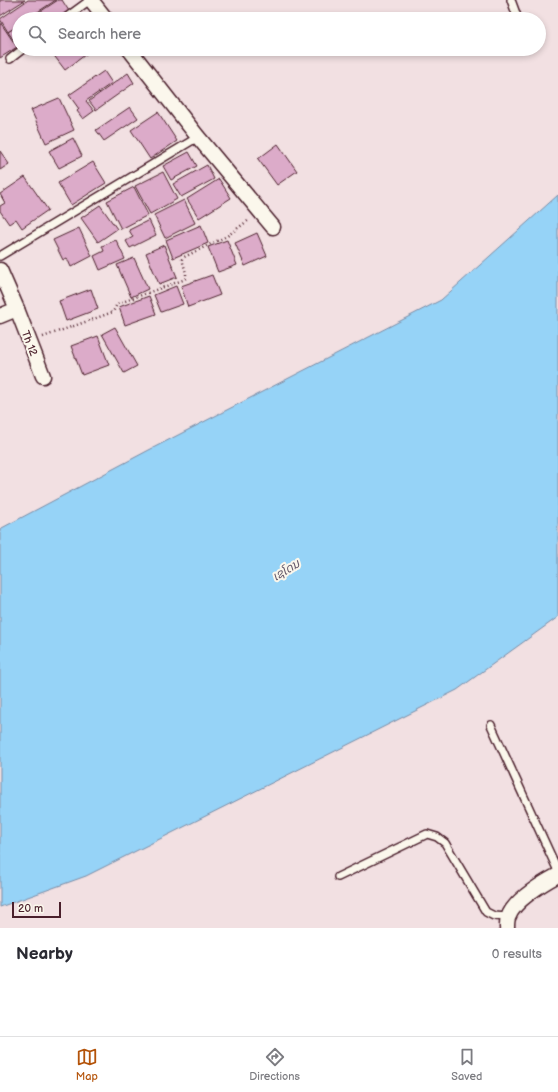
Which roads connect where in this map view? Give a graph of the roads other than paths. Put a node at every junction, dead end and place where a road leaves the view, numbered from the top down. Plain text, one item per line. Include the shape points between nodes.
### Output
1 (91, 0) edge
2 (510, 0) edge
3 (74, 12) edge
4 (100, 12) edge
5 (515, 12) edge
6 (14, 56) edge
7 (135, 56) edge
8 (10, 59) dead end
9 (198, 137) junction
10 (274, 227) dead end
11 (0, 256) edge
12 (0, 270) edge
13 (17, 309) junction
14 (0, 316) edge
15 (42, 376) dead end
16 (491, 725) dead end
17 (558, 871) edge
18 (558, 875) edge
19 (338, 877) dead end
20 (507, 923) edge

1 - 3 lane
1 - 4 street
2 - 5 lane
6 - 8 lane
7 - 9 street
9 - 10 street
9 - 11 lane
12 - 13 street, Th 12
13 - 14 street
13 - 15 street, Th 12
16 - 17 lane
18 - 20 street via 532,890 518,903
19 - 20 lane via 427,834 437,836 445,843 486,912

